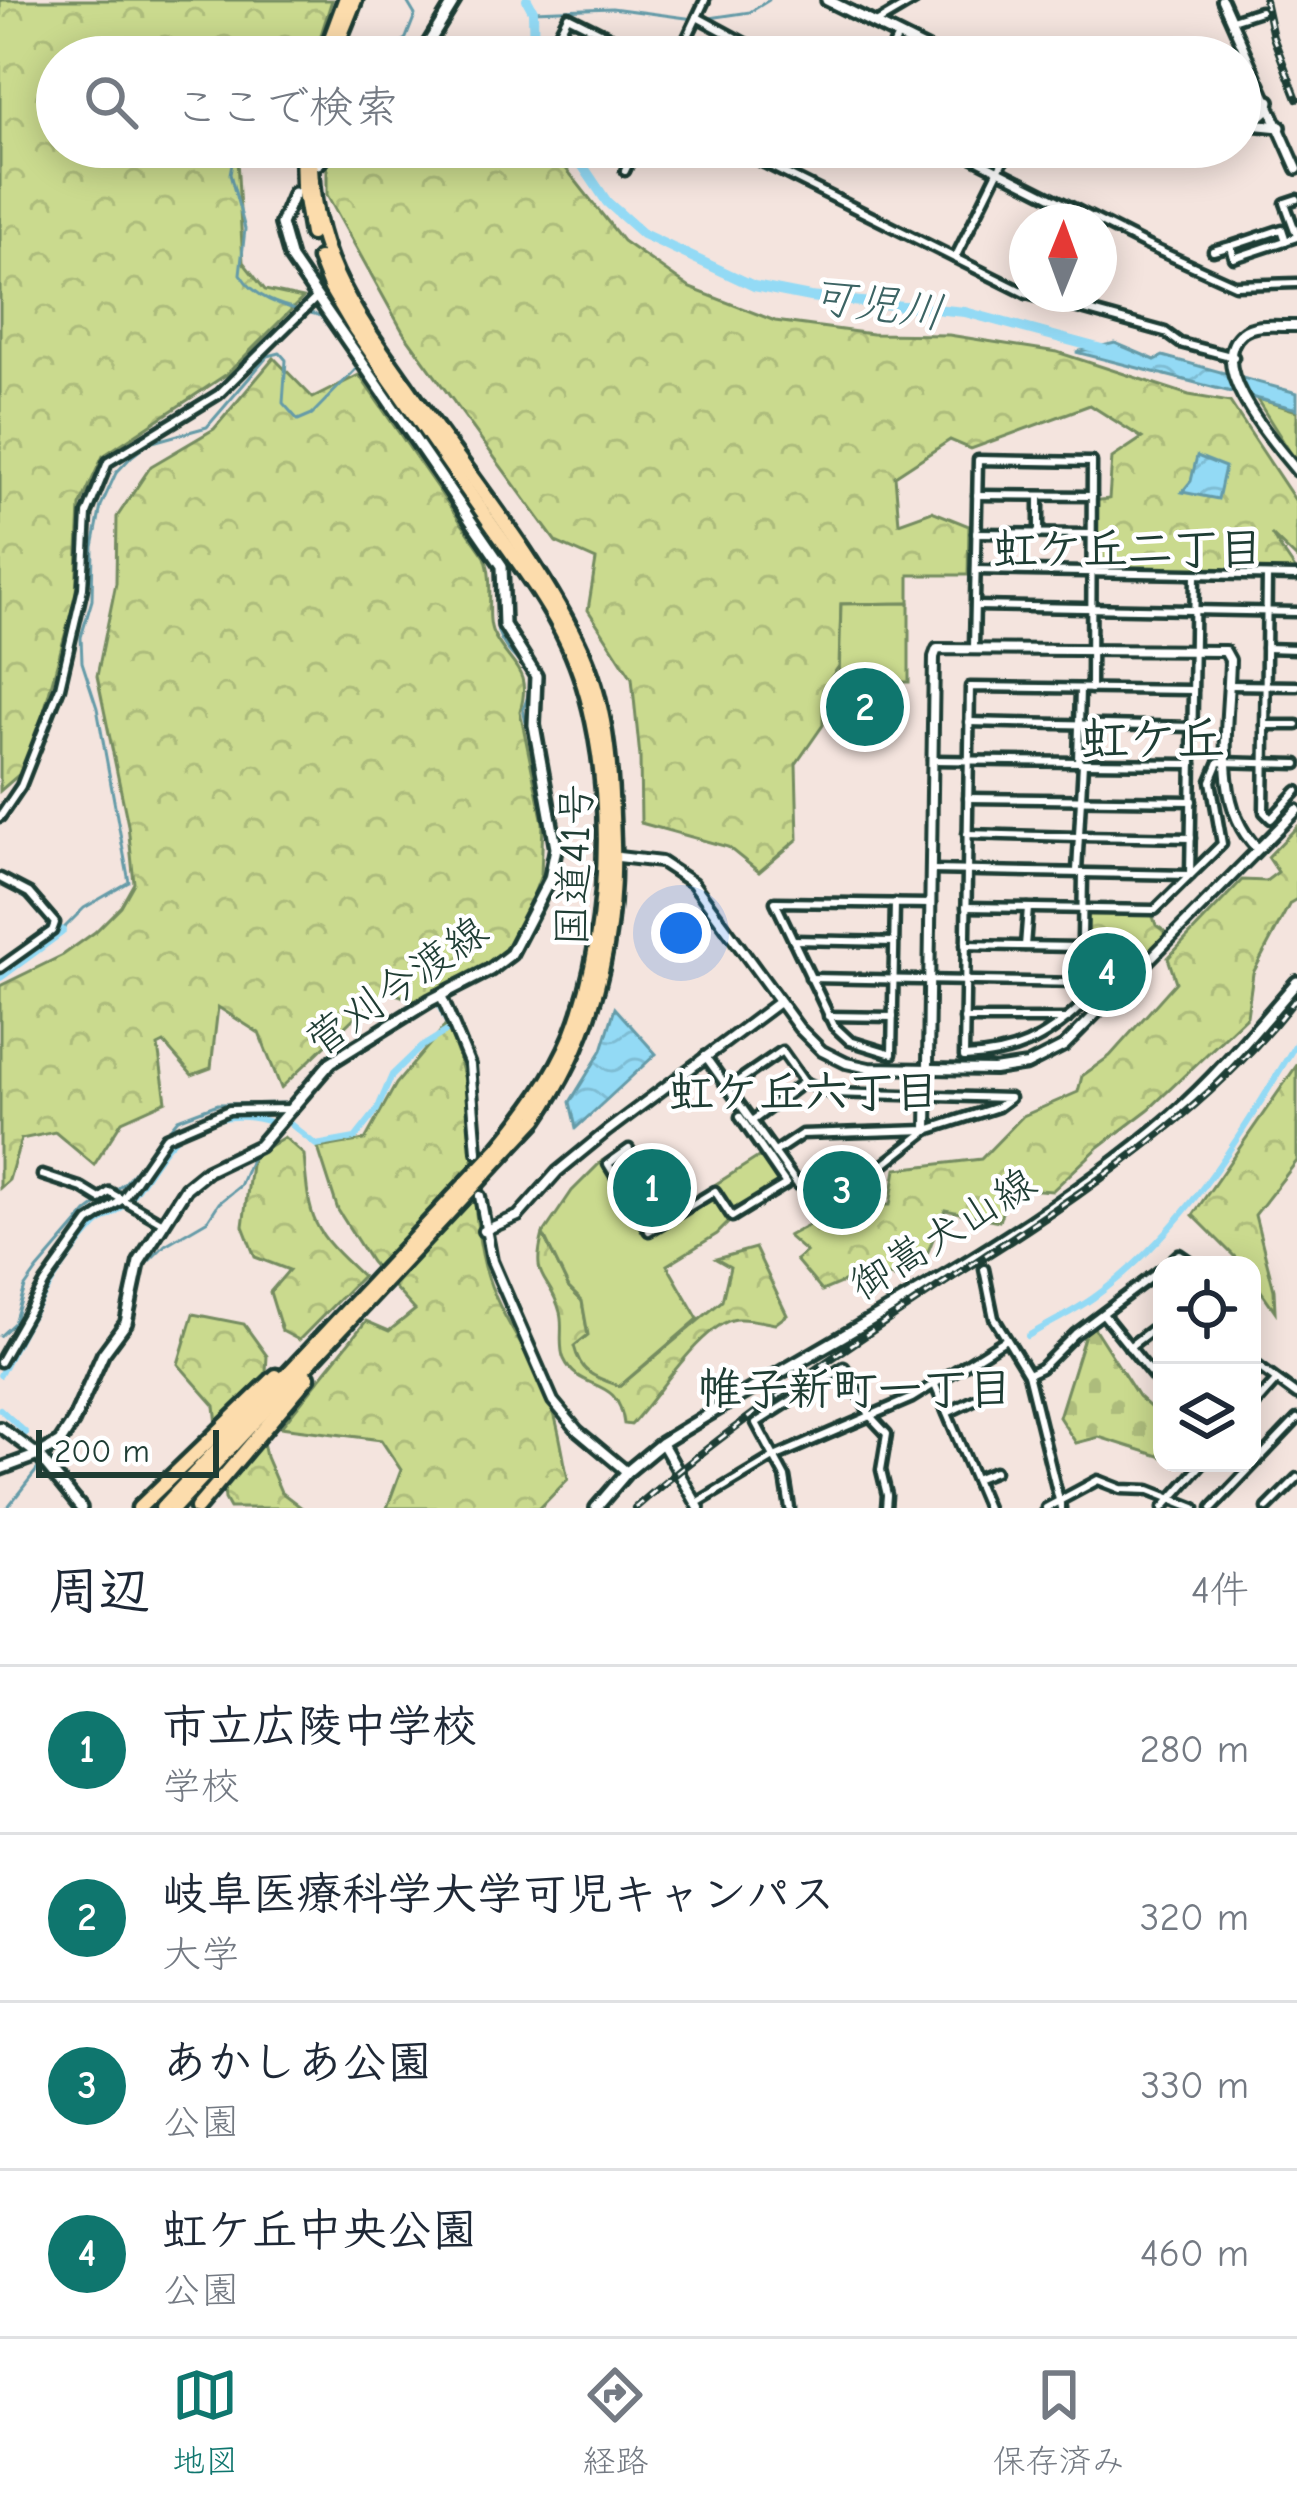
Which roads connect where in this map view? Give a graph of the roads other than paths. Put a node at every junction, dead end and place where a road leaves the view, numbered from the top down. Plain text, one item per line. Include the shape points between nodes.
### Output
1 (455, 0) edge
2 (705, 0) edge
3 (827, 0) edge
4 (915, 0) edge
5 (1222, 0) edge
6 (348, 1) edge
7 (1260, 11) dead end
8 (697, 17) junction
9 (1232, 20) junction
10 (875, 24) junction
11 (336, 36) edge
12 (433, 36) edge
13 (561, 36) edge
14 (608, 36) edge
15 (688, 36) edge
16 (732, 36) edge
17 (898, 36) edge
18 (1239, 36) edge
19 (1261, 83) edge
20 (1269, 101) junction
21 (1261, 116) edge
22 (1261, 123) edge
23 (1280, 127) junction
24 (307, 168) edge
25 (626, 168) edge
26 (774, 168) edge
27 (994, 168) edge
28 (1297, 169) edge
29 (998, 170) junction
30 (625, 171) dead end
31 (294, 193) dead end
32 (1297, 199) edge
33 (1297, 237) edge
34 (1213, 251) dead end
35 (955, 258) junction
36 (1297, 283) edge
37 (1009, 285) edge
38 (317, 297) junction
39 (1092, 312) edge
40 (1297, 326) edge
41 (1234, 356) junction
42 (1297, 471) edge
43 (976, 495) junction
44 (1040, 496) junction
45 (1092, 496) junction
46 (976, 532) junction
47 (1039, 533) junction
48 (1093, 534) junction
49 (976, 570) junction
50 (1092, 573) junction
51 (1195, 574) junction
52 (1267, 576) junction
53 (1297, 576) edge
54 (975, 606) junction
55 (1092, 609) junction
56 (1194, 611) junction
57 (1267, 612) junction
58 (1297, 612) edge
59 (974, 647) junction
60 (1091, 649) junction
61 (1266, 649) junction
62 (1297, 649) edge
63 (1194, 651) junction
64 (1230, 685) junction
65 (1265, 686) junction
66 (1297, 686) edge
67 (1080, 689) junction
68 (1090, 689) junction
69 (1193, 690) junction
70 (969, 722) junction
71 (1265, 724) junction
72 (1297, 725) edge
73 (1078, 726) junction
74 (1192, 727) junction
75 (932, 760) junction
76 (968, 761) junction
77 (1080, 762) junction
78 (1228, 763) junction
79 (1192, 764) junction
80 (1264, 764) junction
81 (1297, 764) edge
82 (1297, 791) edge
83 (968, 798) junction
84 (1082, 799) junction
85 (1192, 801) junction
86 (1297, 810) edge
87 (0, 817) edge
88 (967, 834) junction
89 (1079, 836) junction
90 (1192, 838) junction
91 (1257, 848) junction
92 (608, 856) junction
93 (932, 870) junction
94 (966, 870) junction
95 (1080, 873) junction
96 (1190, 874) junction
97 (0, 878) edge
98 (895, 903) junction
99 (931, 904) junction
100 (966, 907) junction
101 (1028, 908) junction
102 (1082, 910) junction
103 (793, 940) junction
104 (894, 942) junction
105 (965, 945) junction
106 (1025, 946) junction
107 (1082, 947) junction
108 (0, 968) edge
109 (810, 978) junction
110 (893, 980) junction
111 (930, 981) junction
112 (964, 982) junction
113 (1297, 982) edge
114 (1081, 983) junction
115 (441, 995) junction
116 (779, 1002) junction
117 (828, 1016) junction
118 (893, 1017) junction
119 (964, 1018) junction
120 (1067, 1019) junction
121 (705, 1056) junction
122 (928, 1069) junction
123 (804, 1082) junction
124 (728, 1088) junction
125 (927, 1095) junction
126 (290, 1109) junction
127 (740, 1118) dead end
128 (752, 1121) junction
129 (927, 1130) junction
130 (629, 1149) dead end
131 (477, 1152) dead end
132 (775, 1152) junction
133 (42, 1175) dead end
134 (480, 1196) dead end
135 (123, 1198) junction
136 (163, 1222) junction
137 (483, 1231) junction
138 (392, 1263) junction
139 (984, 1269) dead end
140 (37, 1272) dead end
141 (1153, 1275) edge
142 (48, 1279) junction
143 (389, 1279) junction
144 (1103, 1314) junction
145 (1153, 1329) edge
146 (1005, 1340) junction
147 (1129, 1347) junction
148 (0, 1361) edge
149 (1255, 1364) edge
150 (1153, 1372) edge
151 (1028, 1375) junction
152 (1276, 1381) junction
153 (935, 1384) junction
154 (1297, 1395) edge
155 (1261, 1398) edge
156 (976, 1399) dead end
157 (947, 1413) junction
158 (871, 1417) junction
159 (1297, 1419) edge
160 (0, 1427) edge
161 (662, 1443) junction
162 (38, 1455) junction
163 (772, 1458) junction
164 (0, 1468) edge
165 (627, 1472) junction
166 (995, 1472) dead end
167 (1195, 1472) edge
168 (1297, 1478) edge
169 (975, 1480) junction
170 (1171, 1499) junction
171 (1060, 1505) edge
172 (698, 1506) edge
173 (81, 1508) edge
174 (139, 1508) edge
175 (163, 1508) edge
176 (174, 1508) edge
177 (197, 1508) edge
178 (596, 1508) edge
179 (790, 1508) edge
180 (886, 1508) edge
181 (987, 1508) edge
182 (1046, 1508) edge
183 (1162, 1508) edge
184 (1195, 1508) edge
185 (1212, 1508) edge
186 (1267, 1508) edge

1 - 12 main road
2 - 8 street
3 - 10 main road
4 - 10 street
5 - 9 street
6 - 11 highway
7 - 9 street
8 - 15 street
8 - 16 street
9 - 18 street
10 - 17 main road
13 - 14 street via 568,16
19 - 20 street
20 - 21 main road
20 - 23 street
22 - 23 main road
23 - 28 street
24 - 92 highway, 国道41号 via 306,213 331,289 570,647 595,726
25 - 30 street
26 - 35 street
27 - 29 street
29 - 35 street
29 - 36 street via 1235,285
31 - 38 main road, 菅刈今渡線 via 283,215 284,245
32 - 33 street via 1285,203
33 - 34 street via 1234,258 1231,246
35 - 37 street
38 - 87 street via 219,394 108,462 87,514 82,587 60,687 21,786
38 - 115 main road, 菅刈今渡線 via 496,554 505,575 504,625 536,676 534,725 555,835 550,879 511,954
39 - 41 street
40 - 41 street via 1243,332
41 - 42 street via 1239,391
43 - 44 street
43 - 45 street via 978,460 1092,462
43 - 46 street
44 - 45 street
44 - 47 street
45 - 48 street
46 - 47 street
46 - 49 street
47 - 48 street
48 - 50 street
49 - 50 street
49 - 54 street
50 - 51 street
50 - 55 street
51 - 52 street
51 - 56 street
52 - 53 street
52 - 57 street
54 - 55 street
54 - 59 street
55 - 56 street
55 - 60 street
56 - 57 street
56 - 63 street
57 - 58 street
57 - 61 street
59 - 60 street
59 - 75 street via 945,647 934,657
60 - 63 street
60 - 68 street
61 - 62 street
61 - 65 street
63 - 64 street via 1225,651
63 - 69 street
64 - 65 street
64 - 78 street
65 - 66 street
65 - 71 street
67 - 68 street
67 - 70 street via 970,687
67 - 73 street
68 - 69 street
69 - 74 street
70 - 73 street
70 - 76 street
71 - 72 street
71 - 80 street
73 - 74 street
73 - 77 street
74 - 79 street
75 - 76 street
75 - 93 street
76 - 77 street
76 - 83 street
77 - 79 street
77 - 84 street
78 - 80 street
78 - 91 street via 1228,802
78 - 96 street via 1210,774 1222,844
79 - 85 street
80 - 81 street
80 - 82 street via 1264,812 1271,819
83 - 84 street
83 - 88 street
84 - 85 street
84 - 89 street
85 - 90 street
86 - 91 street
88 - 89 street
88 - 94 street
89 - 90 street
89 - 95 street
90 - 96 street
91 - 122 street via 1064,1046 1015,1068
92 - 116 street via 662,862 682,873
92 - 138 highway, 国道41号 via 592,965 561,1058 513,1130
92 - 143 highway, 国道41号 via 607,946 574,1057 517,1143
93 - 94 street
93 - 99 street
94 - 95 street
94 - 100 street
95 - 96 street
95 - 102 street
96 - 102 street via 1155,910
97 - 108 street via 29,893 55,923
98 - 99 street
98 - 103 street via 775,902
98 - 104 street
99 - 111 street
100 - 101 street
100 - 105 street
101 - 102 street
101 - 106 street
102 - 107 street
103 - 104 street
103 - 109 street
104 - 110 street
105 - 106 street
105 - 112 street
106 - 107 street
107 - 114 street
109 - 110 street
109 - 117 street
110 - 111 street
110 - 118 street
111 - 112 street
111 - 122 street
112 - 114 street
112 - 119 street
113 - 161 main road, 御嵩犬山線 via 1223,1066 1123,1155 980,1253
114 - 120 street via 1081,1006
115 - 126 main road, 菅刈今渡線 via 331,1063
115 - 131 street via 470,1065
116 - 121 street
116 - 122 street via 831,1056 869,1068
117 - 118 street
117 - 118 street via 850,1041 892,1054
119 - 120 street
119 - 120 street via 964,1057 1024,1049
121 - 124 street
121 - 137 street via 557,1172 518,1216
122 - 125 street
123 - 124 street via 782,1051
123 - 125 street via 830,1093
123 - 128 street
124 - 128 street
125 - 129 street
125 - 129 street via 1010,1098
126 - 135 street via 229,1110 173,1132
126 - 136 main road, 菅刈今渡線 via 259,1146 186,1188
127 - 130 street via 786,1184 732,1217 715,1191 649,1231 608,1164
128 - 132 street
129 - 132 street via 802,1134
129 - 132 street via 882,1166 823,1166 797,1184
133 - 135 street via 100,1199 109,1192
134 - 137 street
135 - 136 street
135 - 142 street via 89,1222
136 - 162 main road, 菅刈今渡線 via 139,1262 126,1323 73,1422
137 - 165 street via 553,1401
138 - 174 highway
138 - 175 highway, 国道41号
139 - 146 street
140 - 142 street
141 - 144 street
142 - 148 street
143 - 176 highway, 国道41号
143 - 177 highway
144 - 147 street
144 - 151 street
145 - 147 street
146 - 151 street
146 - 153 street
147 - 150 street
149 - 152 street
151 - 171 street
152 - 154 street
152 - 155 street
153 - 157 street
153 - 158 street
156 - 157 street
157 - 169 street
158 - 163 street
158 - 163 street via 841,1368 756,1423
158 - 180 street via 887,1434
159 - 185 street
160 - 162 street
161 - 165 main road, 御嵩犬山線
161 - 172 street
162 - 164 main road
162 - 173 main road
163 - 172 street
163 - 179 street
165 - 178 main road, 御嵩犬山線
166 - 169 street
167 - 170 street
168 - 186 street
169 - 181 street
170 - 171 street via 1098,1480
170 - 183 street
170 - 184 street
171 - 182 street

